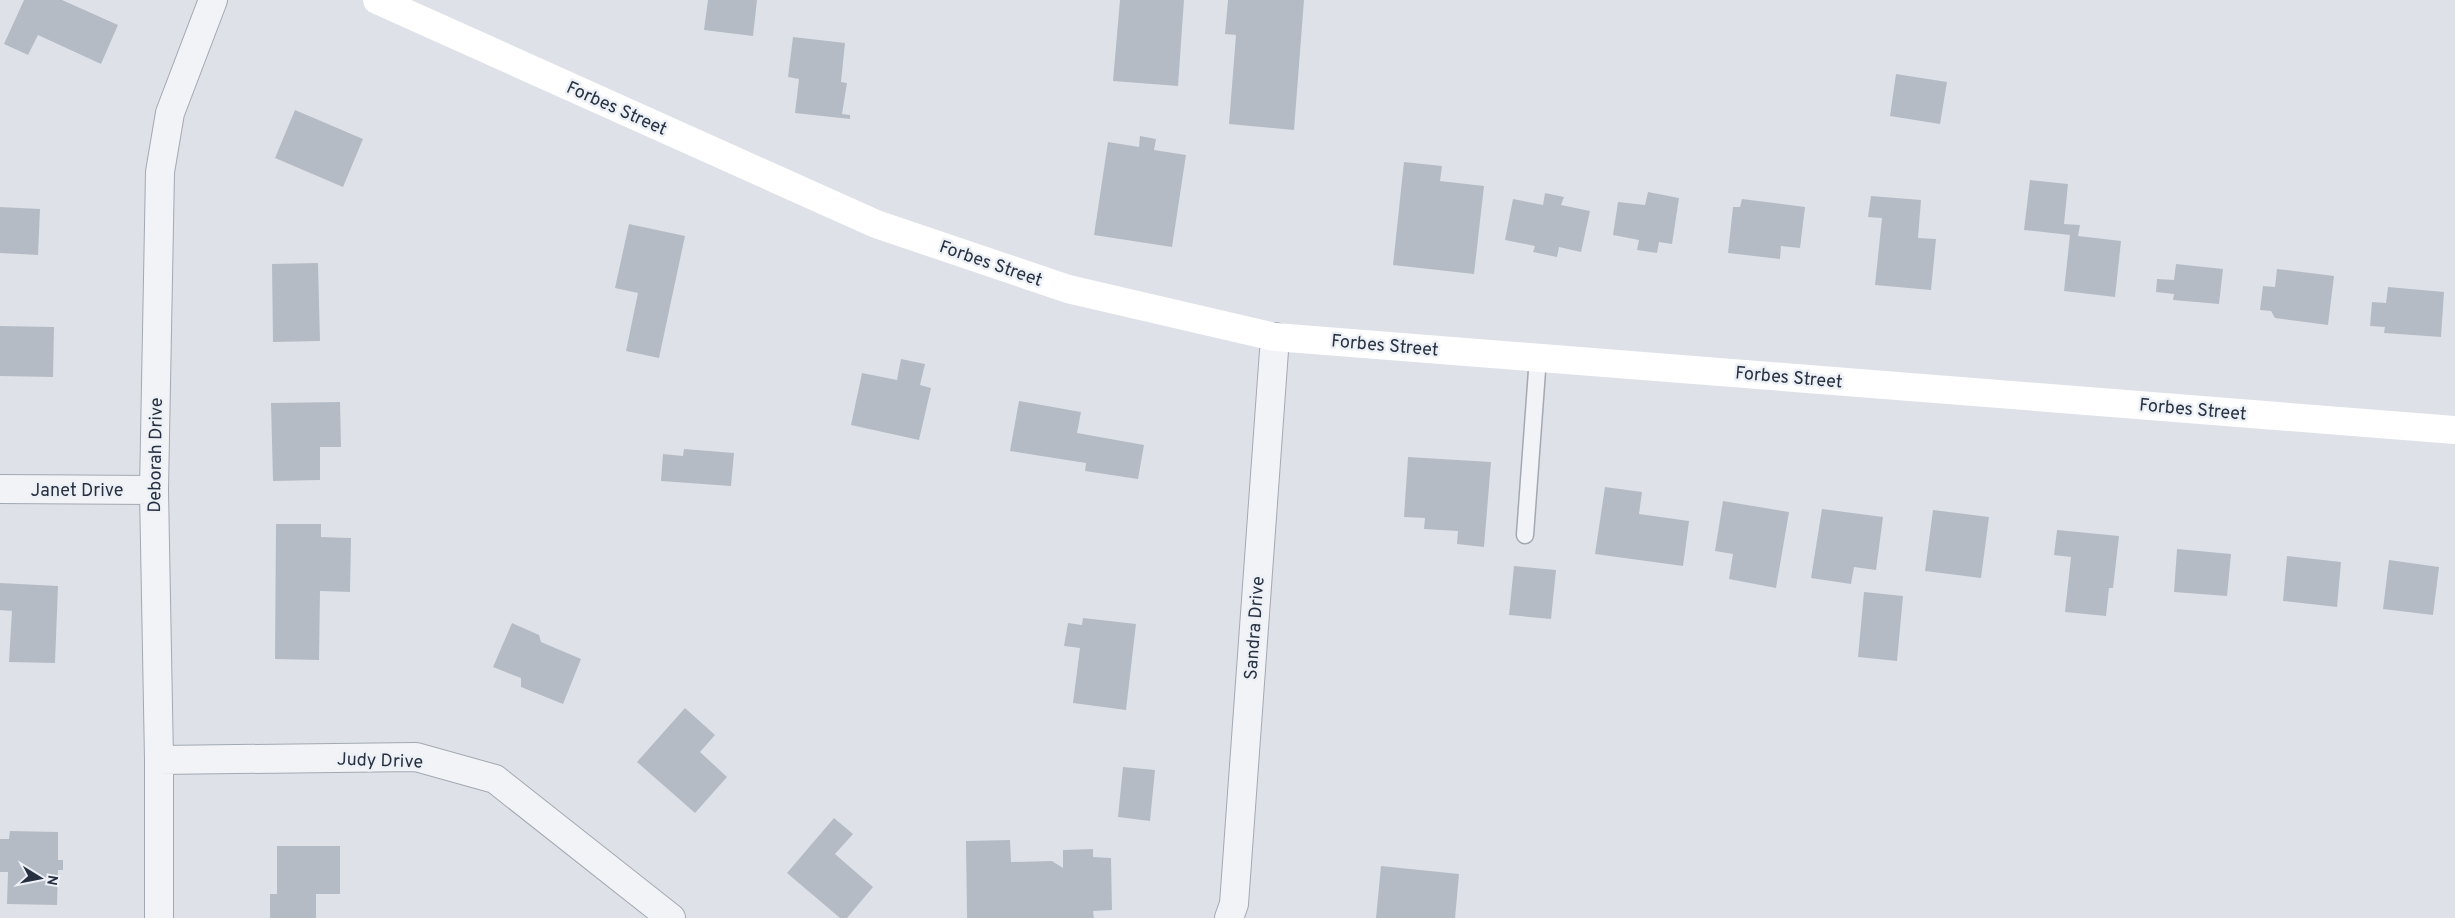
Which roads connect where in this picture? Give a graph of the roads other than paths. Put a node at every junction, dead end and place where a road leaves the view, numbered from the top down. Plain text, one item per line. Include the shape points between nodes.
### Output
1 (213, 0) edge
2 (377, 0) edge
3 (1275, 337) junction
4 (1538, 358) junction
5 (2455, 430) edge
6 (0, 489) edge
7 (154, 490) junction
8 (1524, 535) dead end
9 (159, 760) junction
10 (158, 918) edge
11 (671, 918) edge
12 (1230, 918) edge

1 - 7 street, Deborah Drive via 170,113 160,172
2 - 3 main road, Forbes Street via 876,224 1068,289
3 - 4 main road, Forbes Street
3 - 12 street, Sandra Drive via 1234,904
4 - 5 main road, Forbes Street
4 - 8 lane
6 - 7 street, Janet Drive
7 - 9 street, Deborah Drive
9 - 10 street, Deborah Drive
9 - 11 street, Judy Drive via 416,758 495,778

